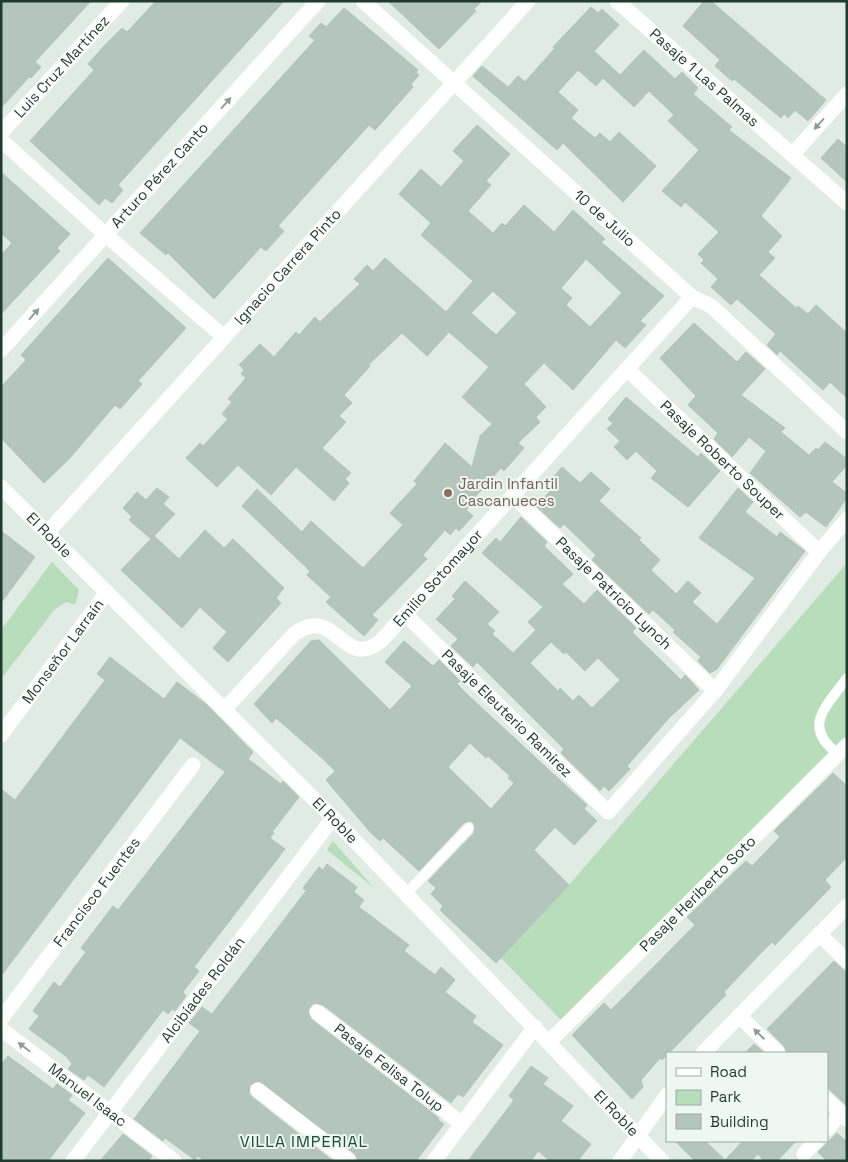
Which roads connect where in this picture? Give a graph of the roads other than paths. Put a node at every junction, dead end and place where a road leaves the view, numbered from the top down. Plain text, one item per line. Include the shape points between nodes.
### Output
1 (122, 1) edge
2 (318, 1) edge
3 (363, 1) edge
4 (528, 1) edge
5 (617, 1) edge
6 (454, 82) junction
7 (847, 94) edge
8 (1, 133) edge
9 (1, 140) edge
10 (792, 155) junction
11 (847, 204) edge
12 (106, 235) junction
13 (692, 298) junction
14 (224, 337) junction
15 (1, 350) edge
16 (627, 369) junction
17 (847, 432) edge
18 (1, 487) edge
19 (512, 496) junction
20 (847, 519) edge
21 (48, 533) junction
22 (819, 552) junction
23 (107, 592) junction
24 (406, 615) junction
25 (847, 678) edge
26 (715, 691) junction
27 (224, 710) junction
28 (1, 734) edge
29 (844, 754) edge
30 (193, 765) dead end
31 (333, 818) junction
32 (469, 828) dead end
33 (406, 894) junction
34 (847, 906) edge
35 (819, 934) junction
36 (847, 961) edge
37 (317, 1012) dead end
38 (739, 1016) junction
39 (1, 1019) edge
40 (535, 1027) junction
41 (1, 1030) edge
42 (549, 1042) junction
43 (704, 1052) edge
44 (777, 1052) edge
45 (258, 1090) dead end
46 (666, 1096) edge
47 (828, 1101) edge
48 (109, 1112) junction
49 (844, 1116) edge
50 (462, 1124) junction
51 (828, 1128) edge
52 (638, 1136) junction
53 (815, 1142) edge
54 (804, 1154) dead end
55 (73, 1161) edge
56 (174, 1161) edge
57 (350, 1161) edge
58 (434, 1161) edge
59 (620, 1161) edge
60 (662, 1161) edge

1 - 8 street, Luis Cruz Martínez
12 -> 2 street, Arturo Pérez Canto
3 - 6 street, 10 de Julio
4 - 6 street, Ignacio Carrera Pinto
5 - 10 street, Pasaje 1 Las Palmas
6 - 13 street, 10 de Julio
6 - 14 street, Ignacio Carrera Pinto
7 -> 10 street
9 - 12 street
10 - 11 street, Pasaje 1 Las Palmas
12 - 14 street
15 -> 12 street, Arturo Pérez Canto
13 - 16 street, Emilio Sotomayor
13 - 17 street, 10 de Julio via 711,306
14 - 21 street, Ignacio Carrera Pinto
16 - 19 street, Emilio Sotomayor
16 - 22 street, Pasaje Roberto Souper
18 - 21 street, El Roble
19 - 24 street, Emilio Sotomayor
19 - 26 street, Pasaje Patricio Lynch
20 - 22 street
21 - 23 street, El Roble
22 - 26 street
23 - 27 street, El Roble
23 - 28 street, Monseñor Larraín
24 - 26 street, Pasaje Eleuterio Ramírez via 608,812
24 - 27 street, Emilio Sotomayor via 374,646 358,650 321,625 305,626
25 - 29 lane via 819,718 819,733 826,745
27 - 31 street, El Roble
29 - 42 street, Pasaje Heriberto Soto
30 - 39 street, Francisco Fuentes
31 - 33 street, El Roble
31 - 48 street, Alcibíades Roldán
32 - 33 lane
33 - 40 street, El Roble
34 - 35 street
35 - 36 street
35 - 38 street
37 - 50 street, Pasaje Felisa Tolup
38 - 43 street
44 -> 38 street
40 - 42 street, El Roble
40 - 50 street
48 -> 41 street, Manuel Isaac
42 - 52 street, El Roble
45 - 57 street
46 - 52 street
47 - 49 street
48 - 55 street, Alcibíades Roldán
48 - 56 street, Manuel Isaac
49 - 51 street
50 - 58 street
52 - 59 street
52 - 60 street, El Roble
53 - 54 street

